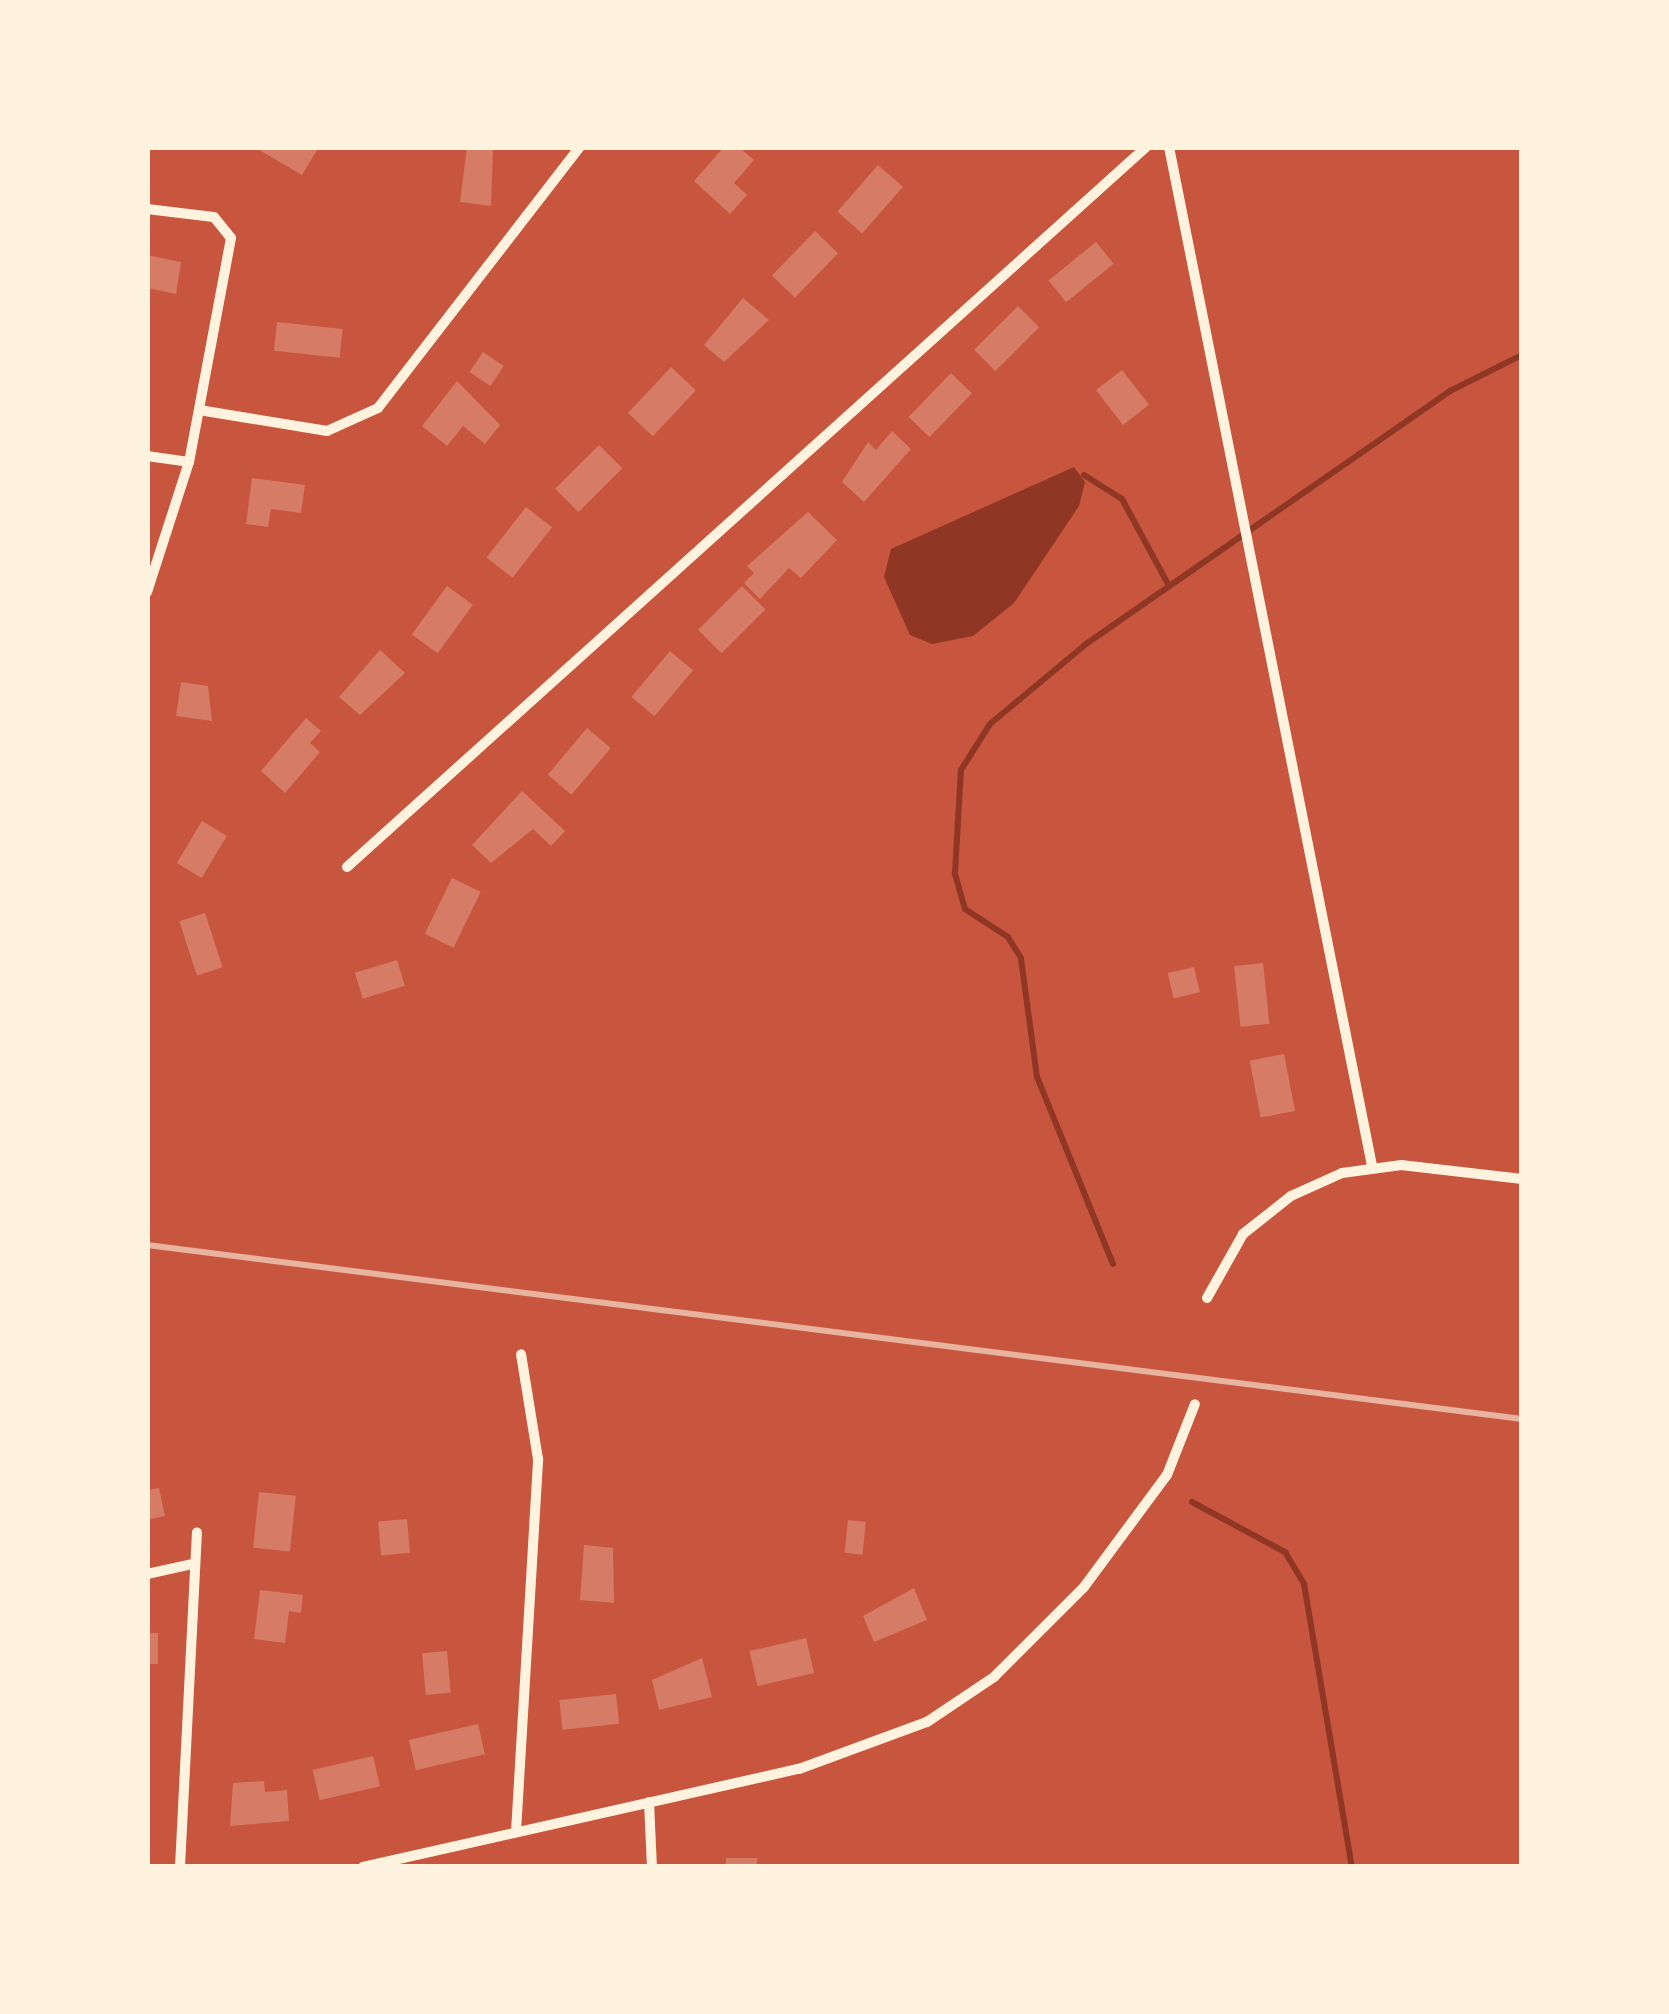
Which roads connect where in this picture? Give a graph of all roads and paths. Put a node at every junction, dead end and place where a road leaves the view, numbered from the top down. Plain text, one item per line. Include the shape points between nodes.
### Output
1 (580, 147) edge
2 (1146, 147) edge
3 (1169, 147) edge
4 (147, 209) edge
5 (199, 410) junction
6 (147, 456) edge
7 (189, 462) junction
8 (147, 592) edge
9 (347, 867) dead end
10 (1372, 1166) junction
11 (1522, 1179) edge
12 (1207, 1298) dead end
13 (521, 1354) dead end
14 (1195, 1403) dead end
15 (197, 1532) dead end
16 (192, 1564) junction
17 (147, 1574) edge
18 (649, 1802) junction
19 (516, 1832) junction
20 (180, 1867) edge
21 (363, 1867) edge
22 (652, 1867) edge

1 - 5 street via 378,408 327,431
2 - 9 street
3 - 10 street
4 - 5 street via 214,218 231,238
5 - 7 street
6 - 7 street
7 - 8 street
10 - 11 street
10 - 12 street via 1309,1186 1258,1220 1221,1262
13 - 19 street via 538,1459
14 - 18 street via 1167,1474 1084,1587 976,1692 912,1730 799,1769
15 - 16 street
16 - 17 street
16 - 20 street
18 - 19 street
18 - 22 street
19 - 21 street

